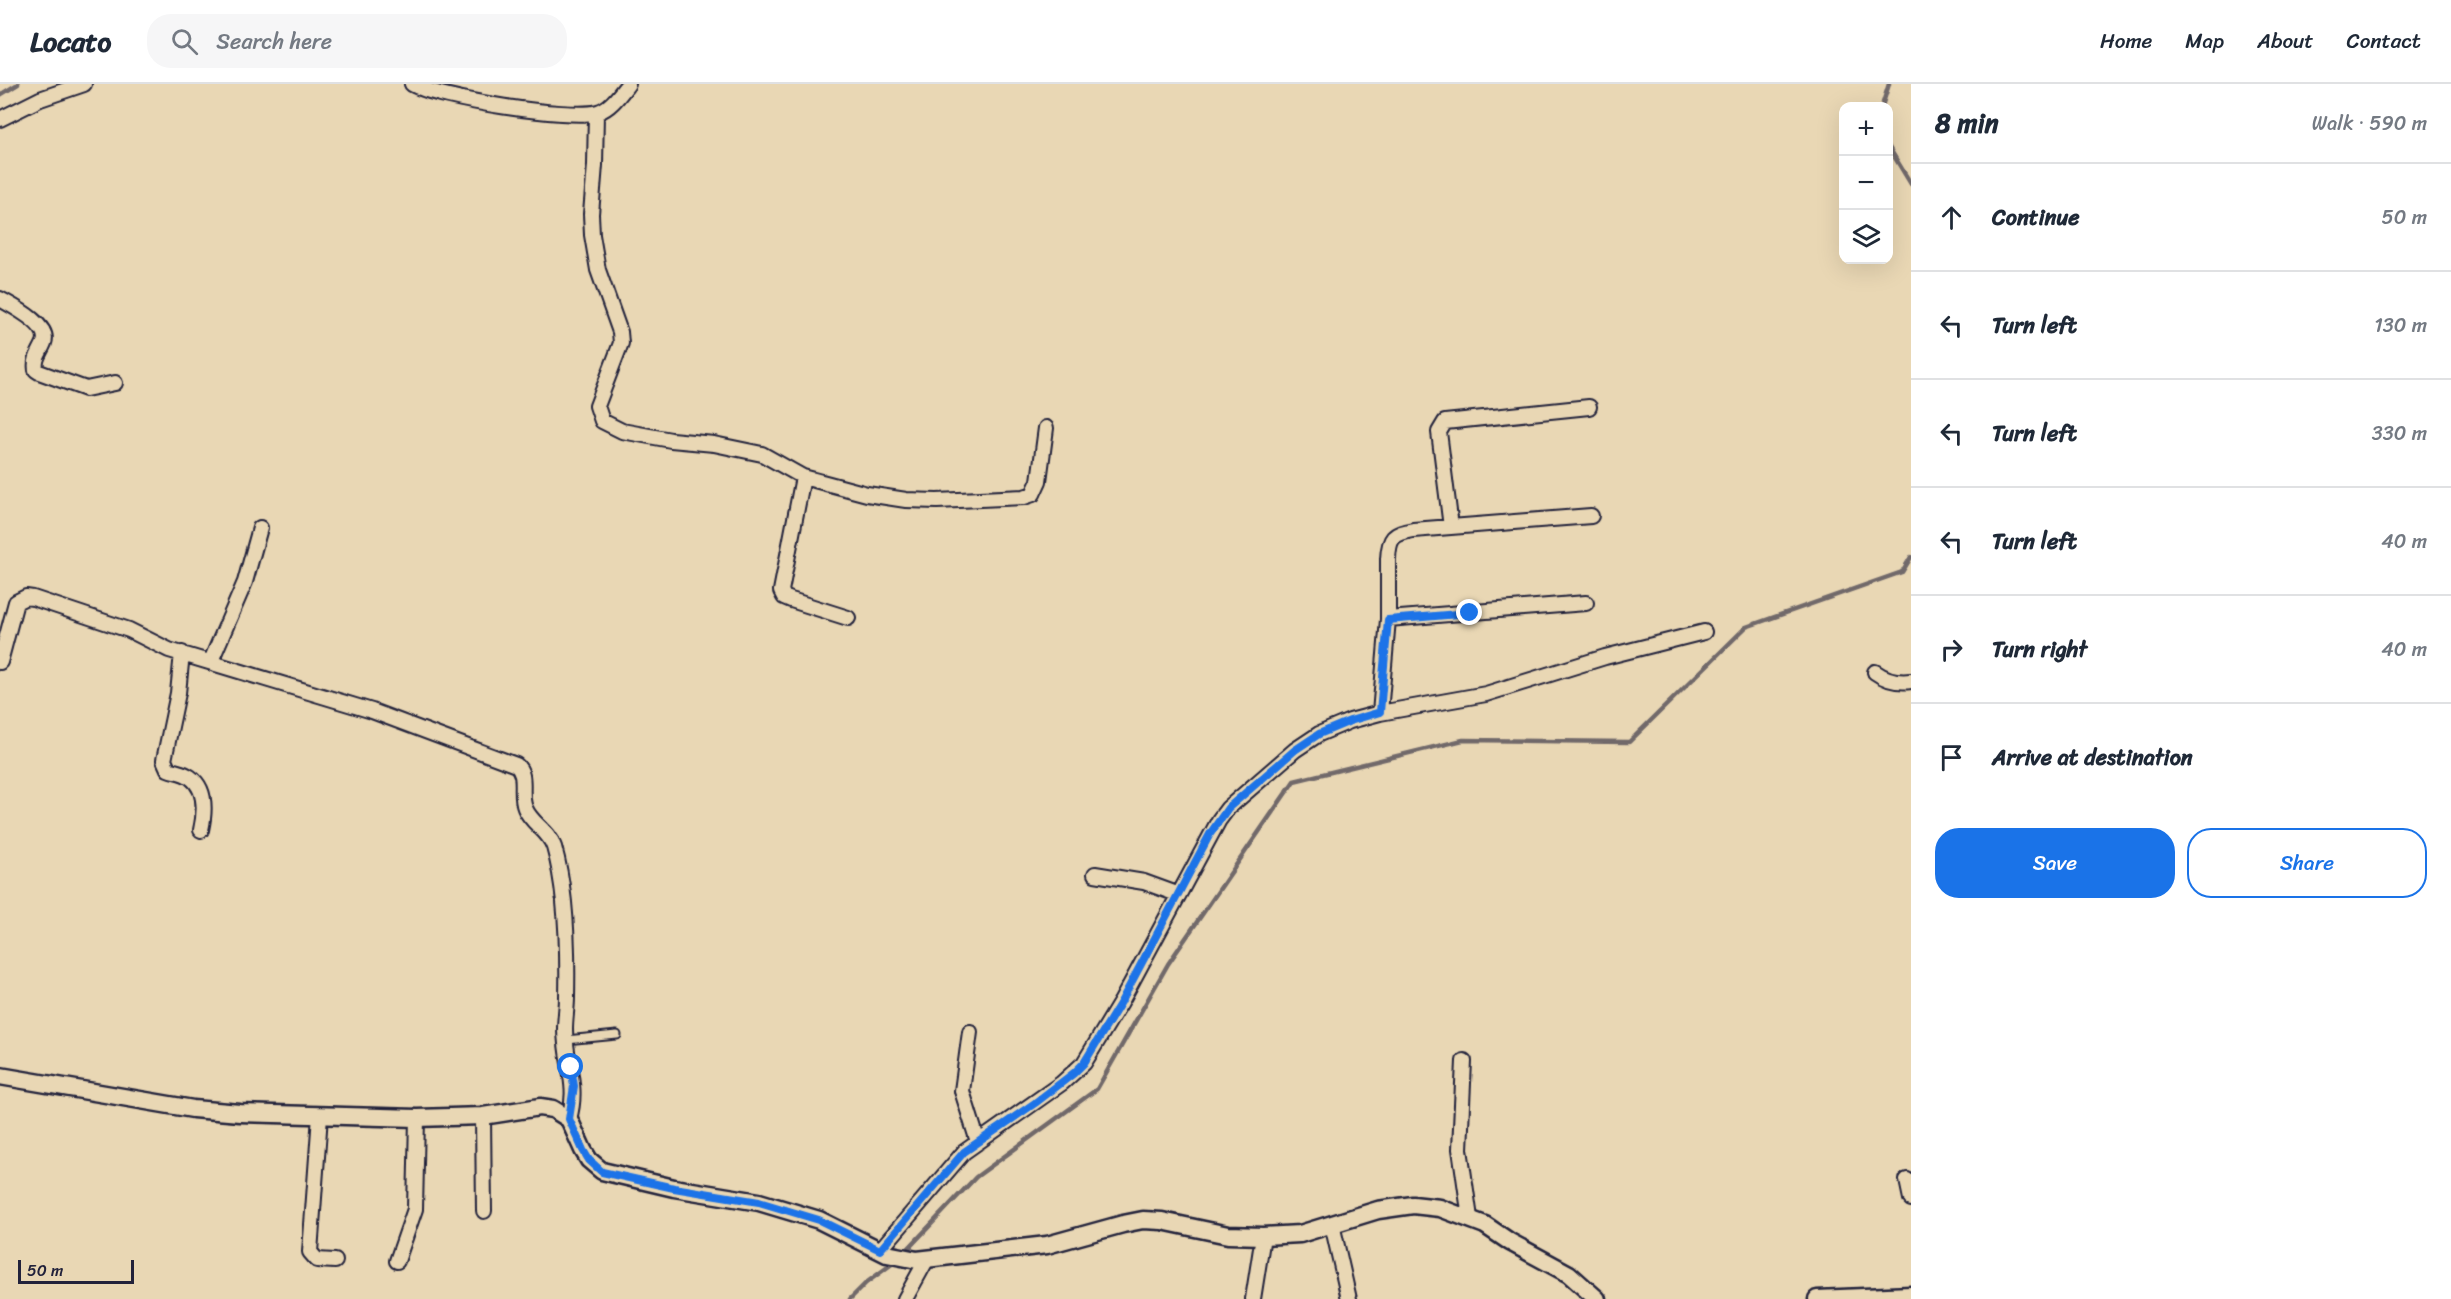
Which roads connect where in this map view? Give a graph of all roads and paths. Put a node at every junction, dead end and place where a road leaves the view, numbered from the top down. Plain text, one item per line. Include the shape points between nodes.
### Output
1 (84, 84) edge
2 (412, 84) edge
3 (628, 84) edge
4 (596, 113) junction
5 (0, 119) edge
6 (0, 299) edge
7 (115, 383) dead end
8 (1589, 407) dead end
9 (1046, 428) dead end
10 (803, 477) junction
11 (1591, 516) dead end
12 (1451, 527) junction
13 (260, 528) dead end
14 (1586, 603) dead end
15 (848, 618) dead end
16 (1388, 620) junction
17 (1704, 632) dead end
18 (182, 653) junction
19 (211, 661) junction
20 (0, 662) edge
21 (1875, 672) dead end
22 (1911, 681) edge
23 (1380, 712) junction
24 (201, 830) dead end
25 (1095, 874) dead end
26 (1178, 894) junction
27 (970, 1032) dead end
28 (617, 1035) dead end
29 (566, 1040) junction
30 (1464, 1061) dead end
31 (0, 1076) edge
32 (320, 1116) junction
33 (483, 1116) junction
34 (417, 1118) junction
35 (569, 1119) junction
36 (978, 1142) junction
37 (1907, 1180) dead end
38 (1911, 1199) edge
39 (484, 1211) dead end
40 (1470, 1218) junction
41 (1332, 1224) junction
42 (1263, 1236) junction
43 (884, 1252) junction
44 (922, 1260) junction
45 (335, 1261) dead end
46 (397, 1261) dead end
47 (1911, 1295) edge
48 (905, 1299) edge
49 (1253, 1299) edge
50 (1348, 1299) edge
51 (1597, 1299) edge
52 (1817, 1299) edge

1 - 5 street via 40,99
2 - 4 street via 469,100 527,109
3 - 4 street via 606,109
4 - 10 street via 592,236 598,270 621,343 599,396 598,414 607,426 622,431 762,454
6 - 7 street via 44,332 36,370 86,389
8 - 12 street via 1445,422 1440,432
9 - 10 street via 1039,480 1033,494 1024,497 906,500
10 - 15 street via 781,591 790,600
11 - 12 street
12 - 16 street via 1413,530 1394,537 1388,549
13 - 19 street via 245,582
14 - 16 street
16 - 23 street
17 - 23 street via 1605,657 1486,694
18 - 19 street
18 - 20 street via 113,624 26,597 14,607
18 - 24 street via 164,760 168,769 187,775 200,789 205,808
19 - 29 street via 372,711 520,768 524,805 551,839 559,870 568,978
21 - 22 street via 1895,681
23 - 26 street via 1319,734 1251,787 1219,820
25 - 26 street via 1144,882
26 - 36 street via 1084,1063
27 - 36 street via 962,1091
28 - 29 lane
29 - 35 street via 574,1086
30 - 40 street via 1460,1149
31 - 32 street via 193,1108
32 - 34 street
32 - 45 street via 310,1252 317,1260
33 - 34 street
33 - 35 street via 540,1107 554,1109
33 - 39 street
34 - 46 street via 416,1209
35 - 43 street via 589,1160 602,1172 759,1202 819,1220
36 - 43 street via 945,1172
37 - 38 street
40 - 41 street via 1440,1208 1413,1205 1378,1210
40 - 51 street via 1569,1275
41 - 42 street via 1300,1234
41 - 50 street
42 - 44 street via 1228,1235 1162,1221 1143,1221 1047,1245
42 - 49 street
43 - 44 street
44 - 48 street
47 - 52 street

